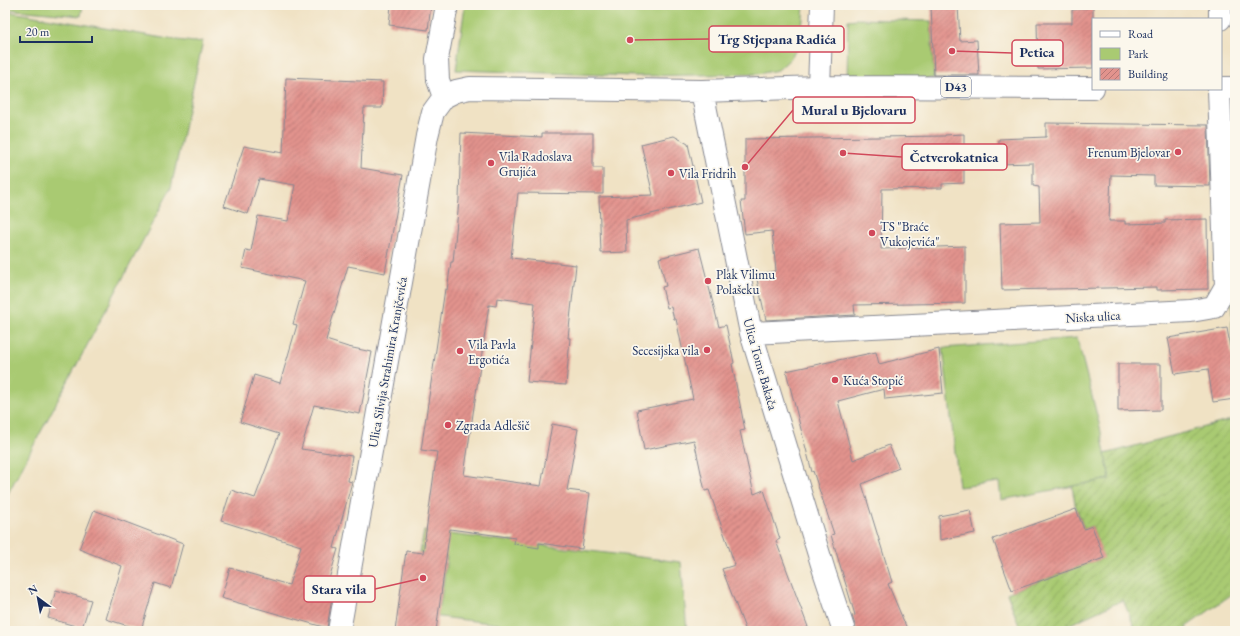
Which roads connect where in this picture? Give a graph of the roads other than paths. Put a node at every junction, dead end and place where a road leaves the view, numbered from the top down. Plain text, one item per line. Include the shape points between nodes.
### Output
1 (447, 5) edge
2 (822, 5) edge
3 (1220, 5) edge
4 (1220, 18) edge
5 (819, 87) junction
6 (1092, 88) edge
7 (1222, 88) edge
8 (1235, 88) edge
9 (1220, 90) edge
10 (702, 91) junction
11 (444, 97) junction
12 (751, 333) junction
13 (339, 631) edge
14 (844, 631) edge

1 - 11 street via 437,59 438,80
2 - 5 street
3 - 4 street
5 - 6 street, D43
5 - 10 street
7 - 8 street
9 - 12 street, Niska ulica via 1226,286 1214,307 1191,311
10 - 11 street via 470,88
10 - 12 street, Ulica Tome Bakača
11 - 13 street, Ulica Silvija Strahimira Kranjčevića via 433,112 427,136
12 - 14 street, Ulica Tome Bakača

